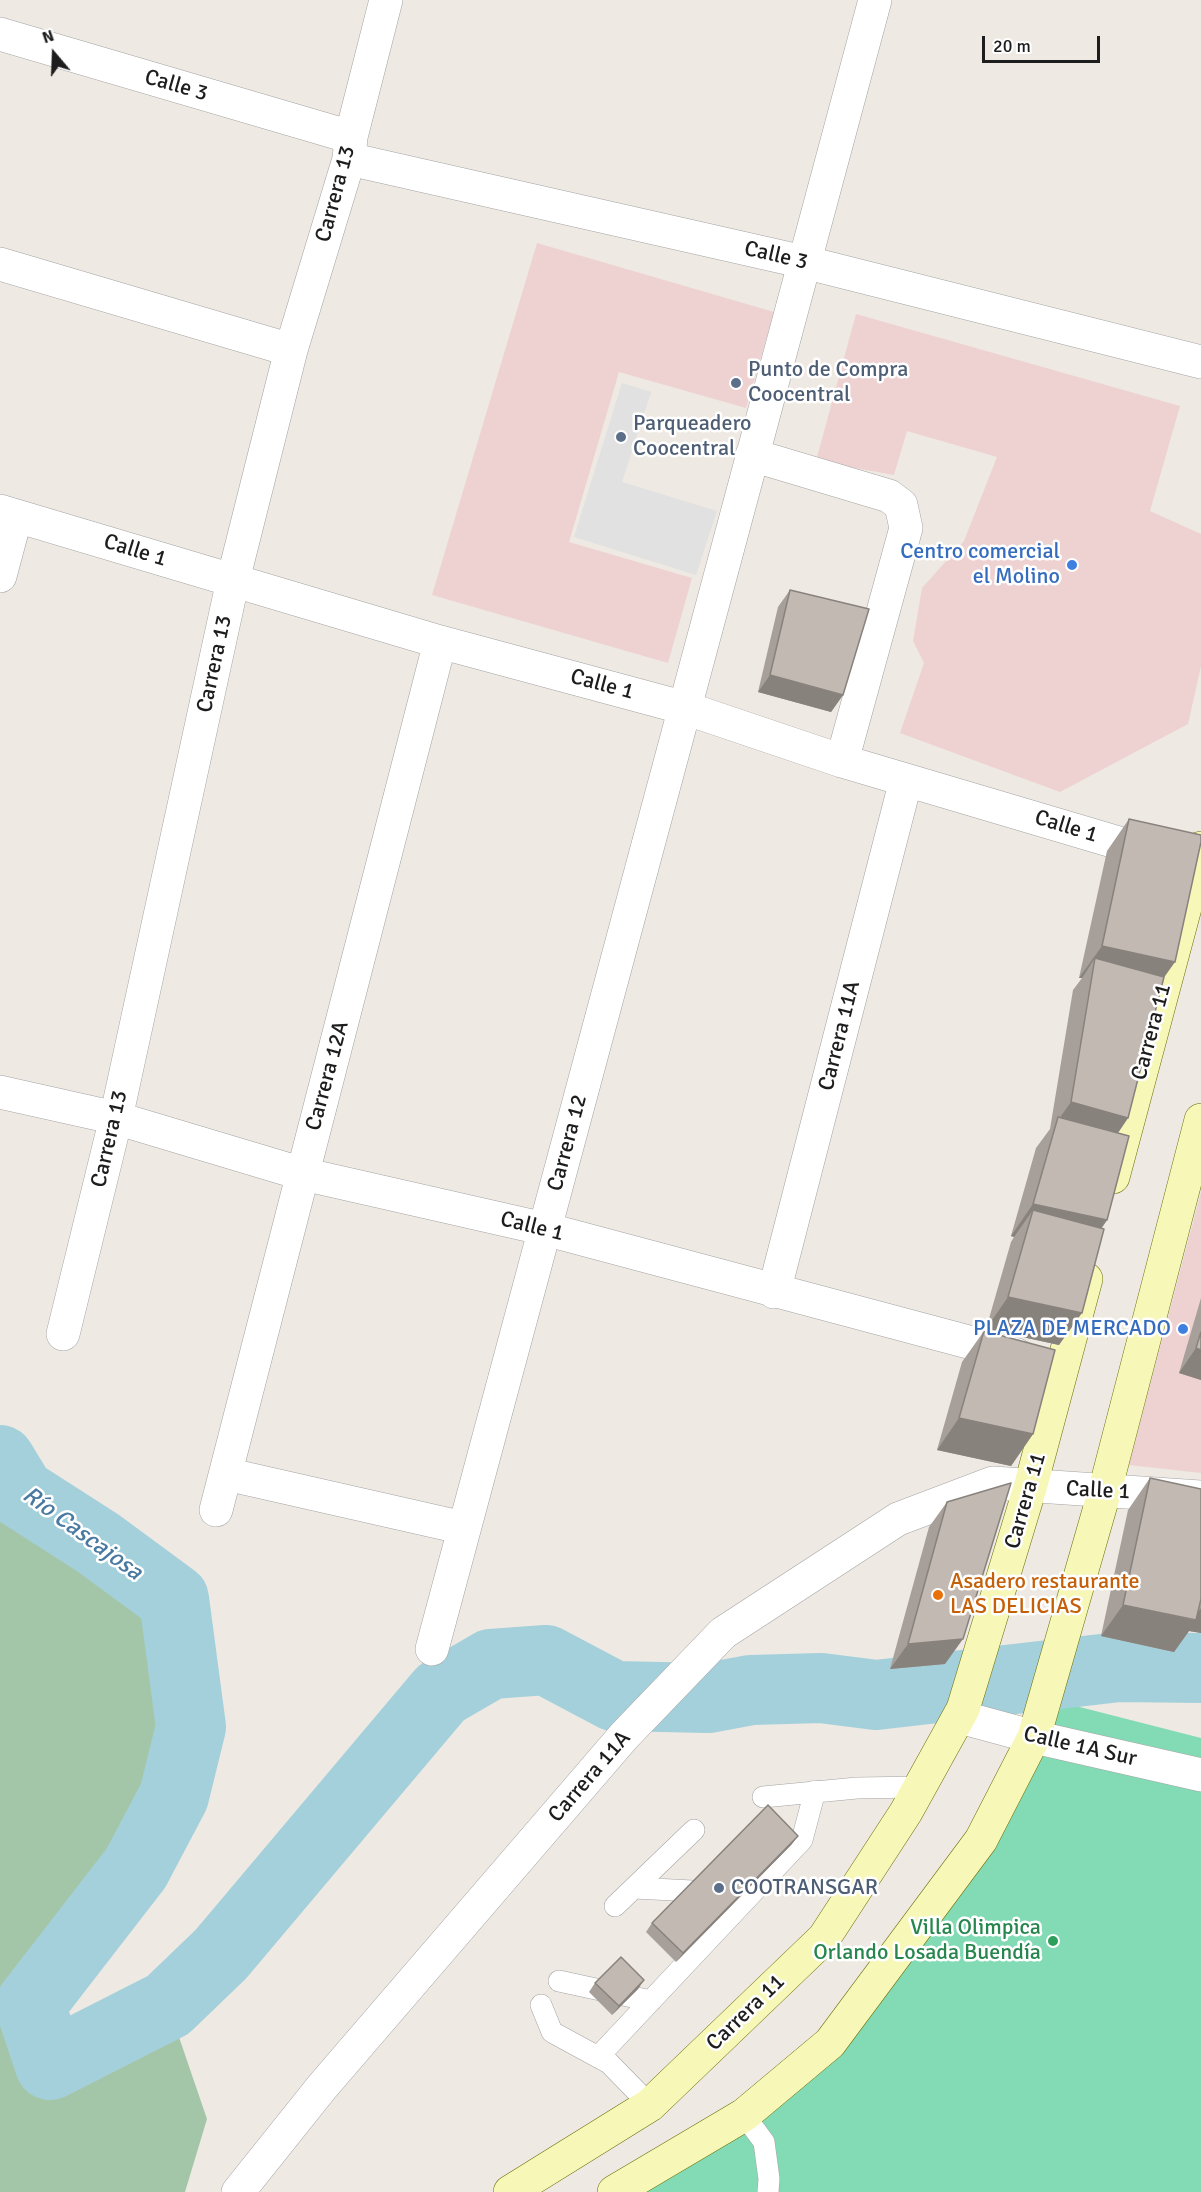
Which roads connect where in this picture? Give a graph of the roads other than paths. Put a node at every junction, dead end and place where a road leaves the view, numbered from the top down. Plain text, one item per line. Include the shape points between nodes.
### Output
1 (386, 0) edge
2 (875, 0) edge
3 (0, 34) edge
4 (350, 148) junction
5 (804, 262) junction
6 (0, 264) edge
7 (291, 350) junction
8 (1201, 362) edge
9 (752, 455) junction
10 (8, 513) edge
11 (0, 576) edge
12 (233, 580) junction
13 (441, 642) junction
14 (685, 708) junction
15 (842, 761) junction
16 (906, 780) junction
17 (1199, 861) edge
18 (0, 1092) edge
19 (116, 1118) junction
20 (1201, 1120) edge
21 (303, 1174) junction
22 (1105, 1208) edge
23 (544, 1229) junction
24 (1093, 1253) edge
25 (774, 1292) junction
26 (63, 1334) dead end
27 (1063, 1367) junction
28 (226, 1474) junction
29 (1030, 1488) junction
30 (1105, 1490) junction
31 (1201, 1497) edge
32 (216, 1510) dead end
33 (464, 1528) junction
34 (432, 1648) dead end
35 (962, 1713) junction
36 (1034, 1737) junction
37 (1201, 1775) edge
38 (921, 1787) junction
39 (816, 1791) junction
40 (763, 1797) dead end
41 (694, 1830) dead end
42 (634, 1888) junction
43 (752, 1894) junction
44 (615, 1906) dead end
45 (559, 1981) dead end
46 (651, 2001) junction
47 (541, 2005) dead end
48 (598, 2057) junction
49 (650, 2105) junction
50 (744, 2115) junction
51 (238, 2192) edge
52 (510, 2192) edge
53 (614, 2192) edge
54 (768, 2192) edge

1 - 4 street, Carrera 13
2 - 5 street, Carrera 12
3 - 4 street, Calle 3
4 - 5 street, Calle 3
4 - 7 street, Carrera 13
5 - 8 street, Calle 3
5 - 9 street, Carrera 12
6 - 7 street
7 - 12 street, Carrera 13
9 - 14 street, Carrera 12
9 - 15 street via 889,496 901,505 906,528
10 - 11 street
10 - 12 street, Calle 1
12 - 13 street, Calle 1
12 - 19 street, Carrera 13
13 - 14 street, Calle 1
13 - 21 street, Carrera 12A
14 - 15 street, Calle 1
14 - 23 street, Carrera 12
15 - 16 street, Calle 1
16 - 17 street, Calle 1
16 - 25 street, Carrera 11A
17 - 22 main road, Carrera 11
18 - 19 street, Calle 1
19 - 21 street, Calle 1
19 - 26 street, Carrera 13
20 - 30 main road
21 - 23 street, Calle 1
21 - 28 street, Carrera 12A
23 - 25 street, Calle 1
23 - 33 street, Carrera 12
24 - 27 main road, Carrera 11
25 - 27 street, Calle 1
27 - 29 main road, Carrera 11
28 - 32 street, Carrera 12A
28 - 33 street
29 - 30 street, Calle 1
29 - 35 main road, Carrera 11
29 - 51 street, Carrera 11A via 993,1483 898,1519 723,1633 624,1736 322,2087
30 - 31 street, Calle 1
30 - 36 main road
33 - 34 street, Carrera 12
35 - 36 street, Calle 1A Sur
35 - 38 main road, Carrera 11
36 - 37 street, Calle 1A Sur
36 - 50 main road via 981,1840 830,2043
38 - 39 lane
38 - 49 main road, Carrera 11 via 824,1938
39 - 40 lane
39 - 43 lane via 802,1840
41 - 42 lane
42 - 43 lane
42 - 44 lane
43 - 46 lane
45 - 46 lane
46 - 48 lane
47 - 48 lane via 552,2032
48 - 49 lane via 609,2063
49 - 52 main road, Carrera 11
50 - 53 main road
50 - 54 lane via 764,2142

